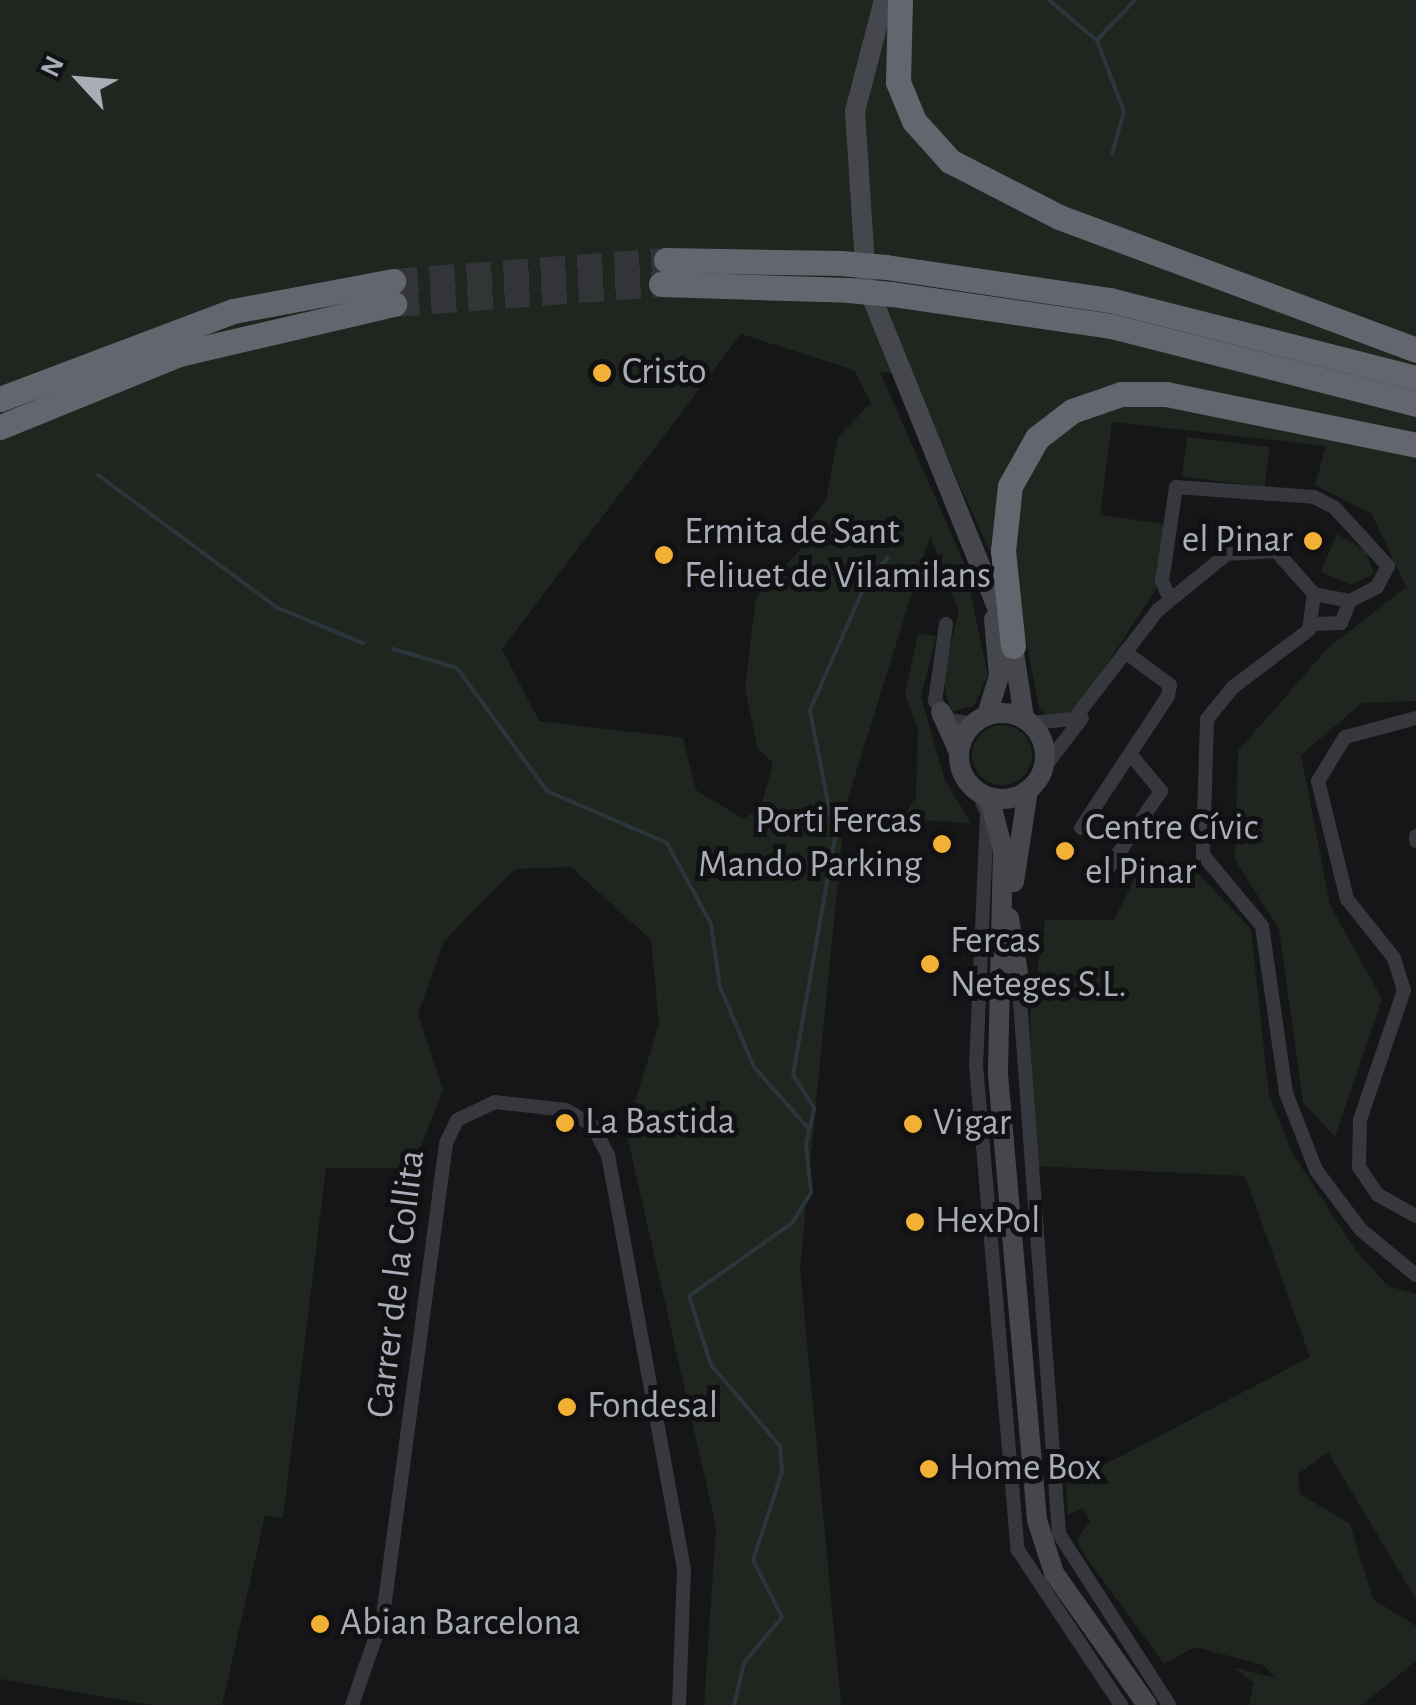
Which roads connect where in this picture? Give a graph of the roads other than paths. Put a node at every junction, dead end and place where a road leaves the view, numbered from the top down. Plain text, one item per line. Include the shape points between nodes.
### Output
1 (884, 0) edge
2 (900, 0) edge
3 (1416, 350) edge
4 (1416, 378) edge
5 (0, 398) edge
6 (1416, 404) edge
7 (0, 427) edge
8 (1416, 445) edge
9 (1314, 594) junction
10 (991, 597) junction
11 (1169, 598) junction
12 (1350, 601) junction
13 (946, 624) dead end
14 (1314, 624) junction
15 (1013, 646) junction
16 (1124, 652) junction
17 (1094, 694) junction
18 (940, 712) junction
19 (1416, 718) edge
20 (980, 720) junction
21 (1027, 721) junction
22 (958, 750) junction
23 (1130, 754) junction
24 (1043, 769) junction
25 (1028, 790) junction
26 (984, 795) junction
27 (1081, 828) dead end
28 (1109, 867) dead end
29 (1009, 918) junction
30 (1018, 973) joint
31 (998, 988) junction
32 (1416, 1216) edge
33 (1416, 1275) edge
34 (352, 1705) edge
35 (679, 1705) edge
36 (1122, 1705) edge
37 (1147, 1705) edge
38 (1169, 1705) edge

1 - 10 main road via 855,111 860,249 884,343
2 - 3 highway via 894,51 914,121 981,183
4 - 6 highway, bridge via 1129,304 886,268 841,263 664,272 892,294 1129,330
5 - 7 highway via 233,311 394,293 194,350
8 - 15 highway via 1166,394 1120,394 1072,411 1037,438 1010,486 1003,552
9 - 11 street via 1282,554 1251,546
9 - 12 street
9 - 14 street
10 - 15 main road
10 - 20 main road via 999,676
11 - 12 street via 1162,581 1176,487 1314,497 1334,507 1388,566 1377,587
11 - 16 street
12 - 14 street via 1341,623
13 - 18 street via 934,689
14 - 33 street via 1233,686 1207,720 1203,855 1262,926 1286,1093 1316,1170 1360,1230
15 - 21 main road
16 - 17 street
16 - 23 street via 1170,685
17 - 21 street via 1065,724
17 - 24 street
18 - 20 street
18 - 22 main road
19 - 32 street via 1344,737 1318,781 1348,899 1394,958 1404,990 1358,1130 1359,1167 1378,1195
20 - 21 main road
20 - 22 main road
21 - 24 main road via 1044,744
22 - 26 main road
23 - 27 street
23 - 28 street via 1161,791
24 - 25 main road
25 - 26 main road
25 - 29 main road
26 - 31 main road via 1003,850
26 - 36 street via 976,1065 1018,1550
29 - 30 main road
29 - 31 main road
30 - 38 street via 1059,1534
31 - 37 main road via 1040,1535 1061,1584
34 - 35 street, Carrer de la Collita via 386,1597 446,1143 457,1120 495,1102 566,1110 592,1125 608,1155 684,1570

